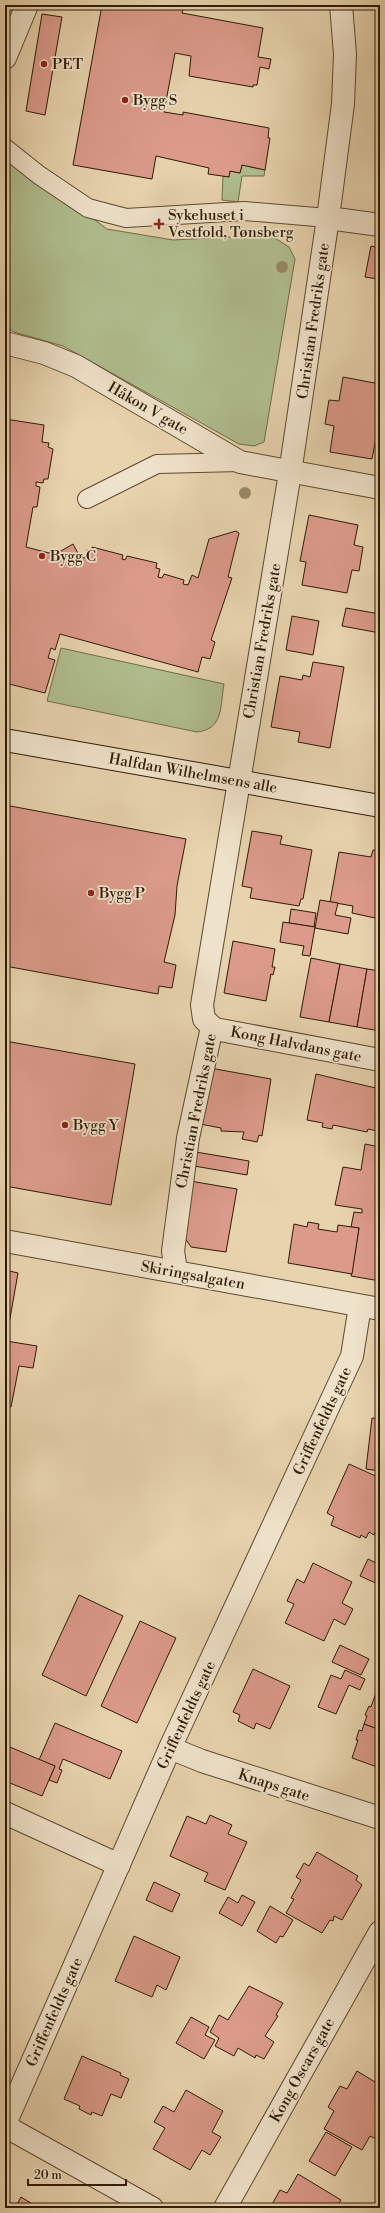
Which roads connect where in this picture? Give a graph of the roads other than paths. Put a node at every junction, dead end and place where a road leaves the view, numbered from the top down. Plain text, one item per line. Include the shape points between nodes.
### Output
1 (27, 5) edge
2 (341, 5) edge
3 (5, 58) edge
4 (5, 148) edge
5 (328, 218) junction
6 (380, 224) edge
7 (5, 343) edge
8 (240, 462) junction
9 (290, 473) junction
10 (380, 488) edge
11 (87, 499) dead end
12 (5, 740) edge
13 (238, 781) junction
14 (380, 806) edge
15 (212, 1027) junction
16 (380, 1060) edge
17 (5, 1241) edge
18 (176, 1271) junction
19 (370, 1308) edge
20 (170, 1748) junction
21 (5, 1814) edge
22 (380, 1818) edge
23 (119, 1865) junction
24 (380, 1932) edge
25 (5, 2125) edge
26 (152, 2208) edge
27 (225, 2208) edge

1 - 3 street
2 - 5 street, Christian Fredriks gate via 345,54 342,104
4 - 5 lane via 88,208 126,218 244,211
5 - 6 street
5 - 9 street, Christian Fredriks gate
7 - 8 street, Håkon V gate via 44,353 76,366
8 - 9 street, Håkon V gate
8 - 11 lane via 157,464
9 - 10 street, Håkon V gate
9 - 13 street, Christian Fredriks gate
12 - 13 street, Halfdan Wilhelmsens alle
13 - 14 street, Halfdan Wilhelmsens alle
13 - 15 street, Christian Fredriks gate via 202,1005 204,1018
15 - 16 street, Kong Halvdans gate
15 - 18 street, Christian Fredriks gate via 188,1138 172,1251
17 - 18 street, Skiringsalgaten
18 - 19 street, Skiringsalgaten
19 - 20 street, Griffenfeldts gate via 352,1356
20 - 22 street, Knaps gate via 202,1761
20 - 23 street, Griffenfeldts gate
21 - 23 street
23 - 25 street, Griffenfeldts gate
24 - 27 street, Kong Oscars gate
25 - 26 street

